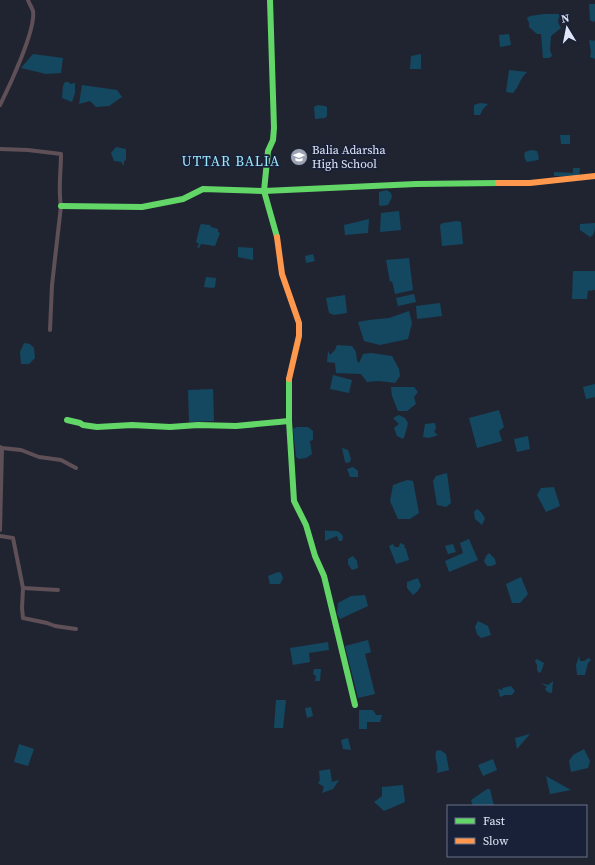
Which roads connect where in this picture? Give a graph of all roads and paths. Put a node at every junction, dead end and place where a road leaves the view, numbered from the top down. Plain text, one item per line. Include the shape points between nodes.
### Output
1 (28, 0) edge
2 (270, 0) edge
3 (0, 105) edge
4 (0, 149) edge
5 (595, 176) edge
6 (264, 191) junction
7 (61, 206) junction
8 (50, 330) dead end
9 (67, 420) dead end
10 (289, 421) junction
11 (1, 447) edge
12 (76, 468) dead end
13 (0, 507) edge
14 (0, 530) edge
15 (0, 536) edge
16 (23, 588) junction
17 (58, 590) dead end
18 (76, 629) dead end
19 (355, 705) dead end

1 - 3 street via 33,12 27,42
2 - 6 street via 274,128 273,140 268,151
4 - 7 street via 61,154
5 - 6 street via 530,183 416,184
6 - 7 street via 203,189 183,199 138,207
6 - 10 street via 277,236 282,274 299,323 289,379
7 - 8 street
9 - 10 street via 97,427 236,426
10 - 19 street via 294,501 306,525 314,556 324,576
11 - 12 street via 61,460
11 - 13 street
13 - 14 street
15 - 16 street via 13,538
16 - 17 street
16 - 18 street via 23,618

